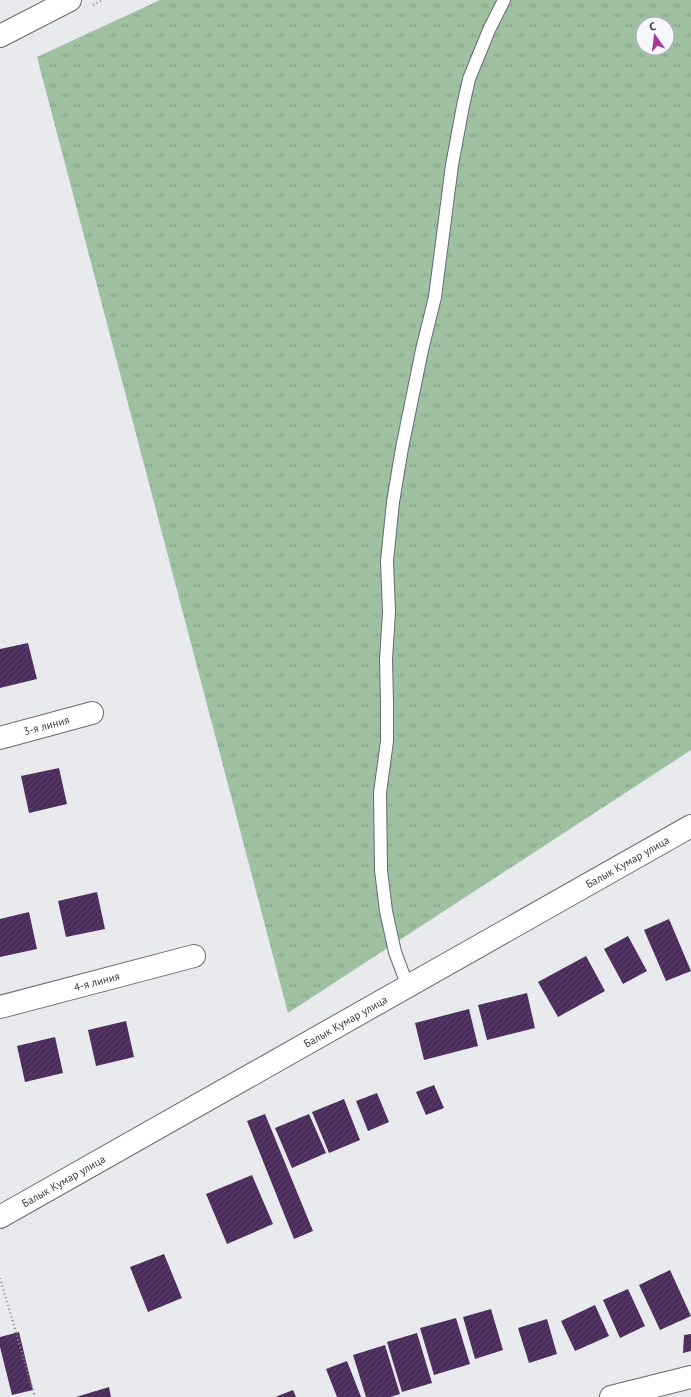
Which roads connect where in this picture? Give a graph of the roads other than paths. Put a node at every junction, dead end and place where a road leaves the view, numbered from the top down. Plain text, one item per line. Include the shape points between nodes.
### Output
1 (70, 0) edge
2 (504, 0) edge
3 (0, 36) edge
4 (92, 713) dead end
5 (0, 738) edge
6 (691, 826) edge
7 (194, 956) dead end
8 (408, 986) junction
9 (0, 1007) edge
10 (0, 1217) edge
11 (691, 1377) edge
12 (639, 1393) edge
13 (611, 1397) edge

1 - 3 street
2 - 8 lane via 469,79 463,106 452,165 435,297 402,448 387,561 387,741 380,793 381,870 395,952
4 - 5 street, 3-я линия
6 - 8 street, Балык Кумар улица
7 - 9 street, 4-я линия
8 - 10 street, Балык Кумар улица
11 - 12 street
12 - 13 street

